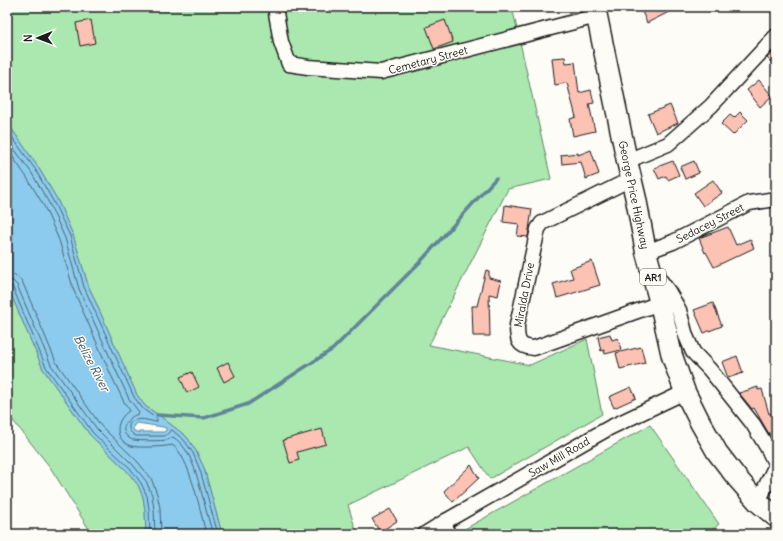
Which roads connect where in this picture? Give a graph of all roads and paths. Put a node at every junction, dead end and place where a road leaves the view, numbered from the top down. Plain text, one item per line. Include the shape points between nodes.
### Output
1 (275, 7) edge
2 (596, 12) edge
3 (776, 36) edge
4 (629, 170) junction
5 (776, 199) edge
6 (647, 258) junction
7 (660, 303) junction
8 (685, 392) junction
9 (776, 465) edge
10 (758, 502) junction
11 (776, 517) edge
12 (446, 527) edge
13 (425, 534) edge

1 - 2 street, Cemetary Street via 281,42 289,64 381,72
2 - 4 highway, George Price Highway / AR1
3 - 4 street via 710,106 668,144
4 - 6 highway, George Price Highway / AR1
4 - 7 street, Miralda Drive via 542,223 538,229 517,325 517,336 520,343 534,348
5 - 6 street, Sedacey Street via 749,203
6 - 7 highway, George Price Highway / AR1
6 - 9 street via 679,310 693,352 753,424
7 - 8 highway, George Price Highway / AR1 via 672,356
8 - 10 highway, George Price Highway / AR1 via 717,452
8 - 12 street, Saw Mill Road via 610,428
9 - 10 street
10 - 11 highway, George Price Highway / AR1
12 - 13 street, Saw Mill Road

